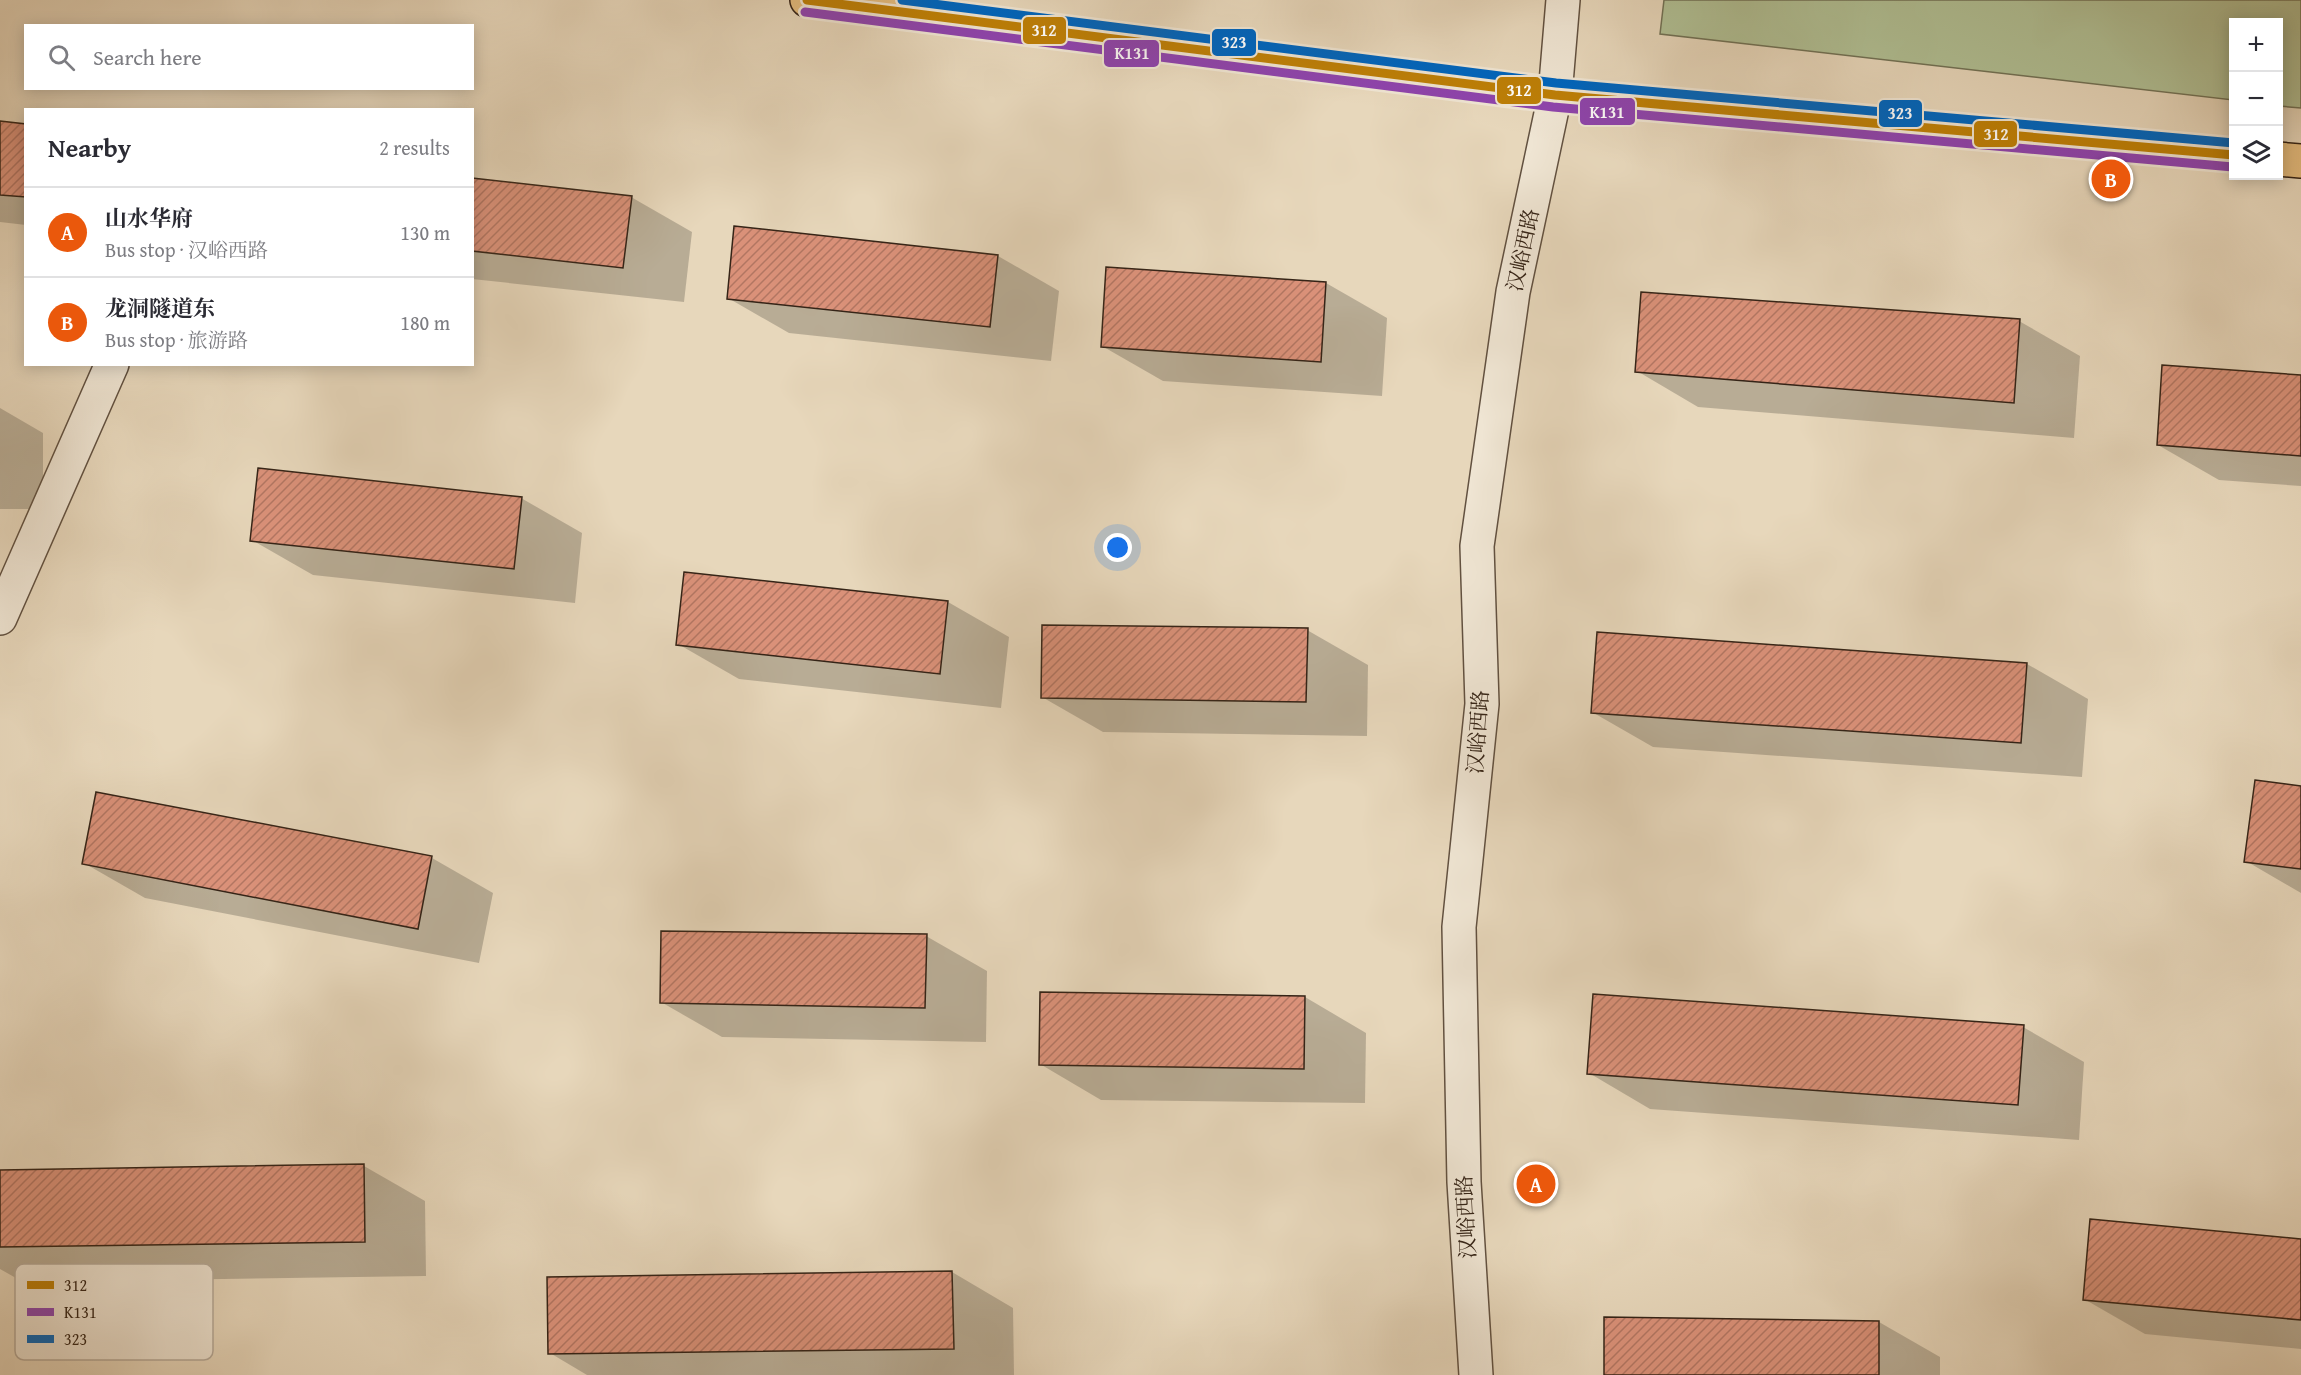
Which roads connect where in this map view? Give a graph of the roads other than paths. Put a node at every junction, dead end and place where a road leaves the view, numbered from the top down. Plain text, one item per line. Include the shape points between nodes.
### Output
1 (807, 0) edge
2 (1563, 0) edge
3 (1556, 95) junction
4 (2229, 155) edge
5 (2283, 159) edge
6 (2301, 161) edge
7 (111, 366) edge
8 (0, 618) edge
9 (1476, 1375) edge

1 - 3 main road
2 - 3 street, 汉峪西路
3 - 4 main road
3 - 9 street, 汉峪西路 via 1513,292 1477,546 1482,704 1459,927 1464,1182
5 - 6 main road
7 - 8 street

